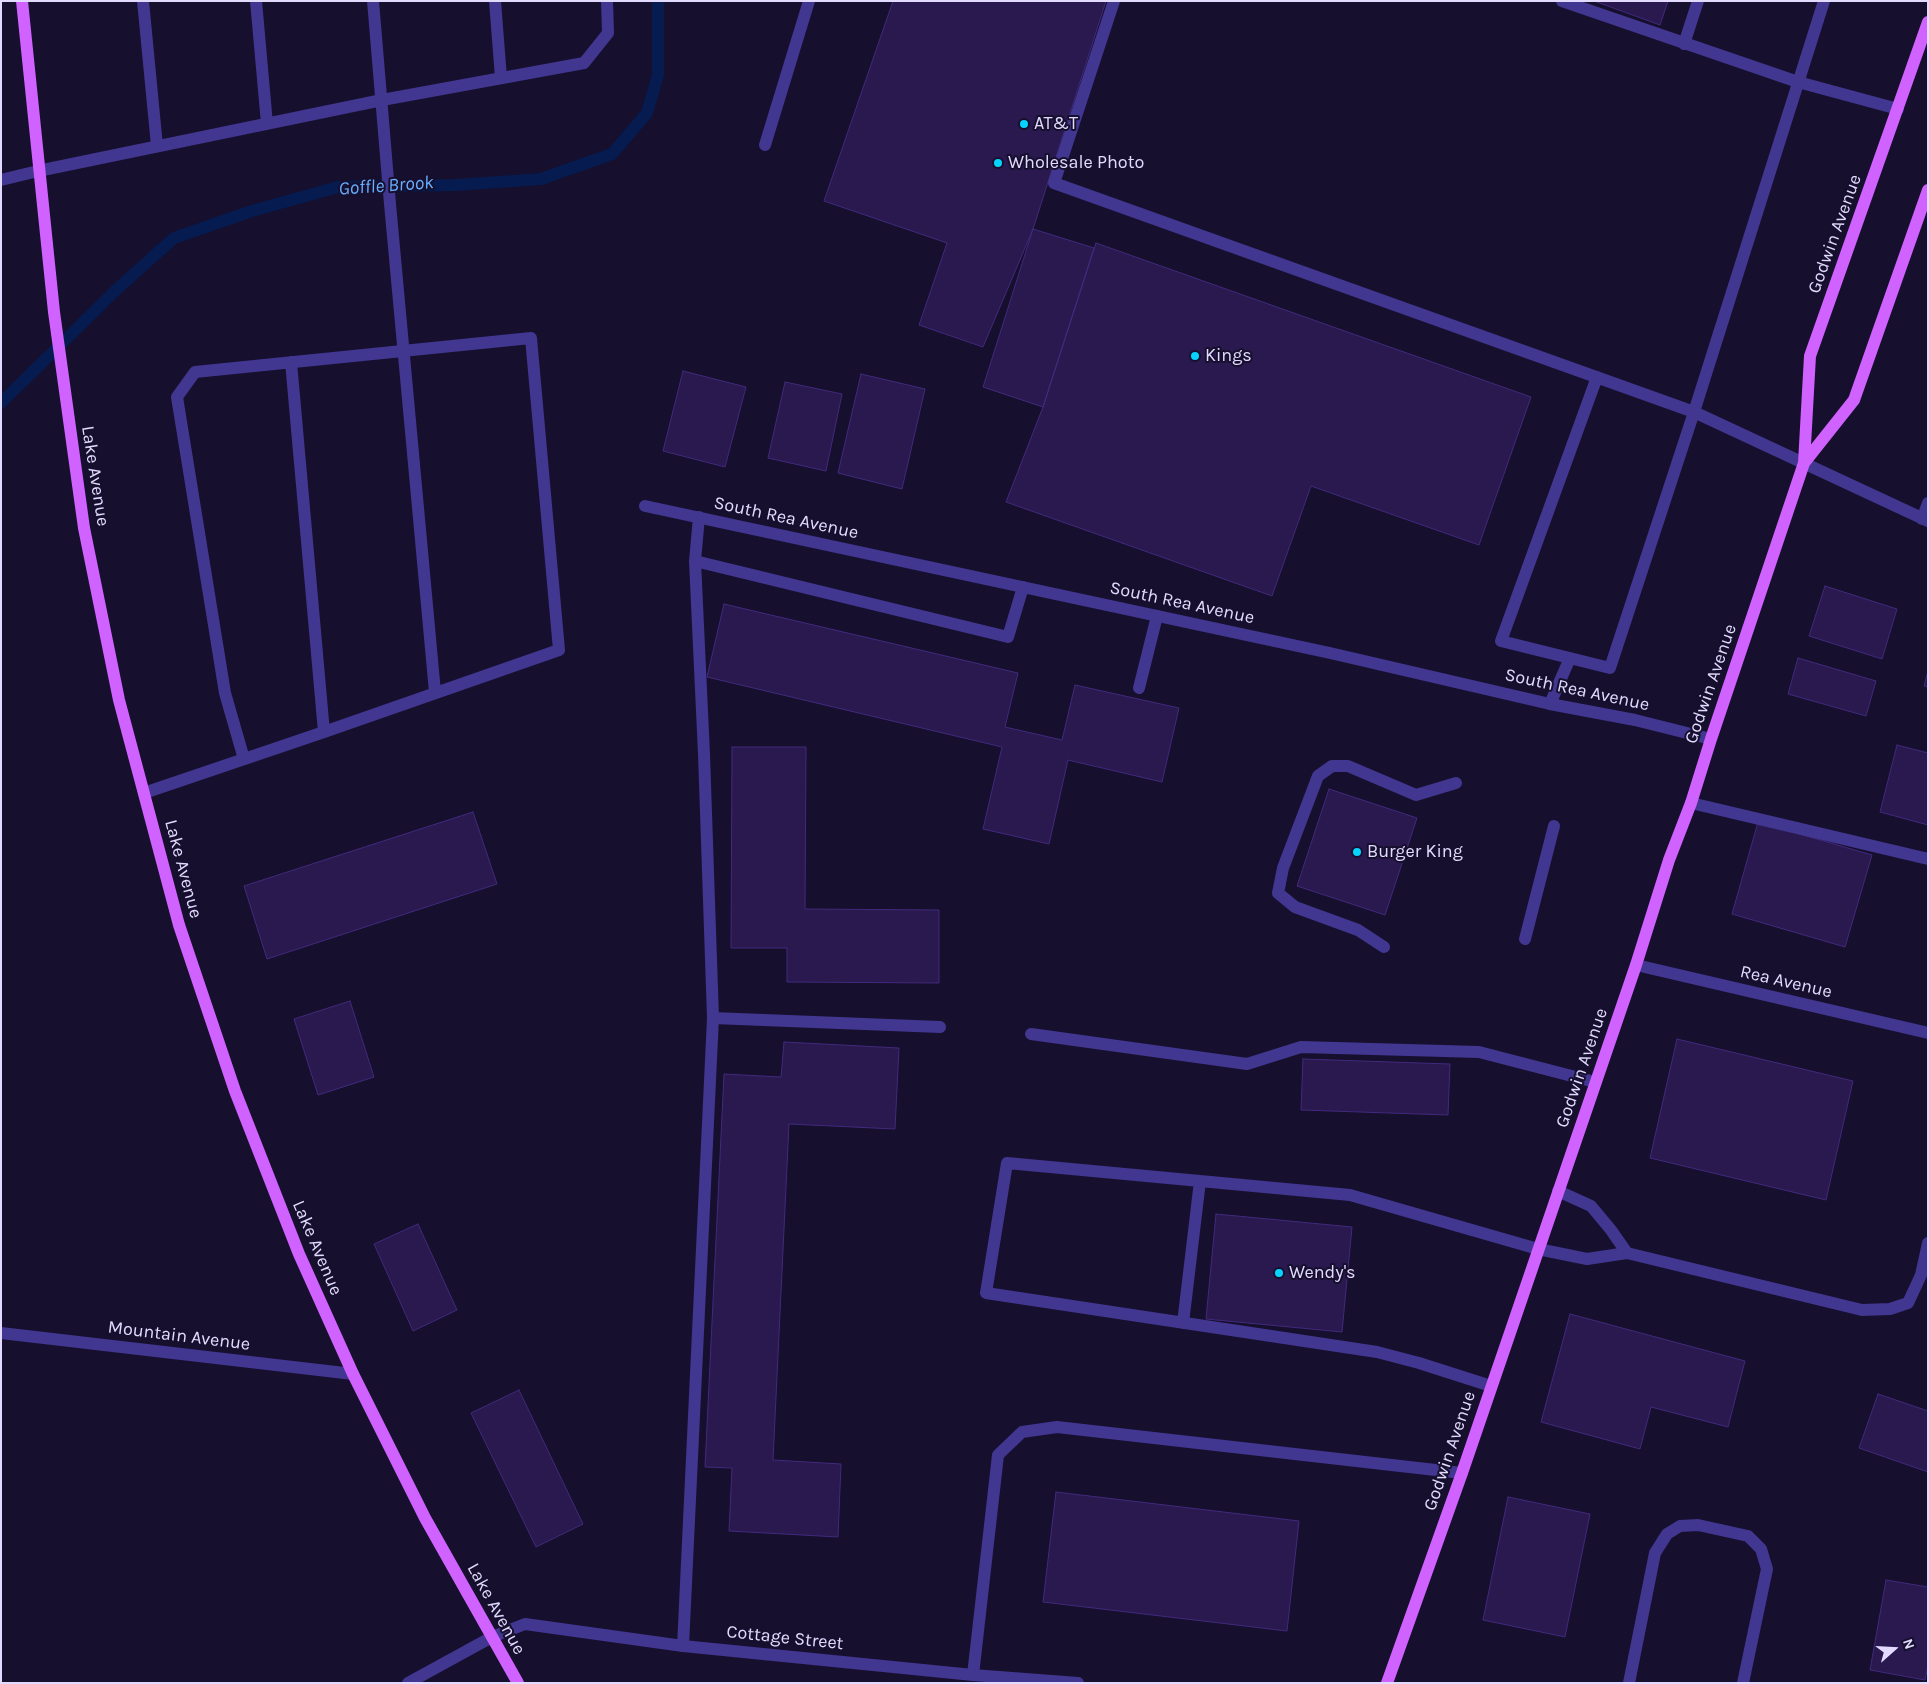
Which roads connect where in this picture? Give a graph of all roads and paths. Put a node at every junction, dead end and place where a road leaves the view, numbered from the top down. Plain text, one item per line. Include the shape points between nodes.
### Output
1 (22, 1) edge
2 (143, 1) edge
3 (256, 1) edge
4 (374, 1) edge
5 (495, 1) edge
6 (607, 1) edge
7 (809, 1) edge
8 (1114, 1) edge
9 (1562, 1) edge
10 (1698, 1) edge
11 (1824, 1) edge
12 (1928, 22) edge
13 (1684, 44) junction
14 (501, 78) junction
15 (1798, 82) junction
16 (382, 100) junction
17 (1898, 109) junction
18 (267, 124) junction
19 (765, 145) dead end
20 (157, 146) junction
21 (38, 171) junction
22 (1, 180) edge
23 (1928, 190) edge
24 (403, 351) junction
25 (291, 362) junction
26 (1597, 377) junction
27 (1694, 412) junction
28 (1804, 463) junction
29 (1928, 503) edge
30 (645, 506) dead end
31 (699, 517) junction
32 (1925, 520) edge
33 (695, 561) junction
34 (1023, 587) junction
35 (1157, 616) junction
36 (1570, 658) junction
37 (1140, 688) dead end
38 (435, 692) junction
39 (1550, 704) junction
40 (324, 732) junction
41 (1711, 739) junction
42 (244, 759) junction
43 (1456, 783) dead end
44 (144, 793) junction
45 (1691, 804) junction
46 (1554, 826) dead end
47 (1928, 859) edge
48 (1525, 940) dead end
49 (1384, 947) dead end
50 (1636, 965) junction
51 (713, 1018) junction
52 (940, 1027) dead end
53 (1031, 1034) dead end
54 (1928, 1034) edge
55 (1595, 1082) junction
56 (1200, 1181) junction
57 (1558, 1191) junction
58 (1928, 1243) edge
59 (1538, 1248) junction
60 (1627, 1253) junction
61 (1183, 1323) junction
62 (1, 1333) edge
63 (353, 1374) junction
64 (1491, 1386) junction
65 (1462, 1473) junction
66 (492, 1637) junction
67 (683, 1646) junction
68 (974, 1675) junction
69 (408, 1683) edge
70 (518, 1683) edge
71 (1078, 1683) edge
72 (1387, 1683) edge
73 (1629, 1683) edge
74 (1743, 1683) edge

1 - 21 main road, Lake Avenue
2 - 20 street
3 - 18 street
4 - 16 street
5 - 14 street
6 - 14 street via 608,33 584,63
7 - 19 street
8 - 26 street via 1054,183
9 - 13 street
10 - 13 street
11 - 15 street
12 - 17 main road, Godwin Avenue
13 - 15 street
14 - 16 street
15 - 17 street
15 - 27 street
16 - 18 street
16 - 24 street
17 - 28 main road, Godwin Avenue via 1810,356
18 - 20 street
20 - 21 street
21 - 22 street
21 - 44 main road, Lake Avenue via 86,538 119,700
23 - 28 main road, Godwin Avenue via 1854,400
24 - 25 street
24 - 38 street
24 - 38 street via 531,338 559,650
25 - 40 street
25 - 42 street via 195,372 177,397 225,693
26 - 27 street
26 - 36 street via 1501,641
27 - 28 street
27 - 36 street via 1610,668
28 - 32 street
28 - 41 main road, Godwin Avenue
29 - 32 street
30 - 31 street, South Rea Avenue
31 - 33 street
31 - 34 street, South Rea Avenue
33 - 34 street via 1008,637
33 - 51 street
34 - 35 street, South Rea Avenue
35 - 37 street
35 - 39 street, South Rea Avenue
36 - 39 street
38 - 40 street
39 - 41 street, South Rea Avenue
40 - 42 street
41 - 45 main road, Godwin Avenue
42 - 44 street
43 - 49 street via 1416,795 1348,766 1332,766 1318,776 1283,868 1278,893 1295,907 1358,930
44 - 63 main road, Lake Avenue via 180,925 235,1092 299,1254
45 - 47 street
45 - 50 main road, Godwin Avenue via 1669,860
46 - 48 street
50 - 54 street, Rea Avenue
50 - 55 main road, Godwin Avenue
51 - 52 street
51 - 67 street
53 - 55 street via 1247,1064 1301,1047 1478,1052
55 - 57 main road, Godwin Avenue
56 - 59 street via 1350,1195
56 - 61 street
56 - 61 street via 1007,1163 986,1293
57 - 59 main road, Godwin Avenue
57 - 60 street via 1591,1206
58 - 60 street via 1921,1275 1908,1303 1890,1310 1862,1310
59 - 60 street via 1586,1259
59 - 64 main road, Godwin Avenue
61 - 64 street via 1377,1352
62 - 63 street, Mountain Avenue
63 - 66 main road, Lake Avenue via 425,1518
64 - 65 main road, Godwin Avenue
65 - 68 street via 1057,1427 1022,1432 998,1455
65 - 72 main road, Godwin Avenue
66 - 67 street, Cottage Street via 525,1624
66 - 69 street, Cottage Street
66 - 70 main road, Lake Avenue
67 - 68 street, Cottage Street
68 - 71 street, Cottage Street
73 - 74 street via 1655,1553 1667,1534 1680,1526 1698,1525 1748,1536 1760,1549 1767,1569

